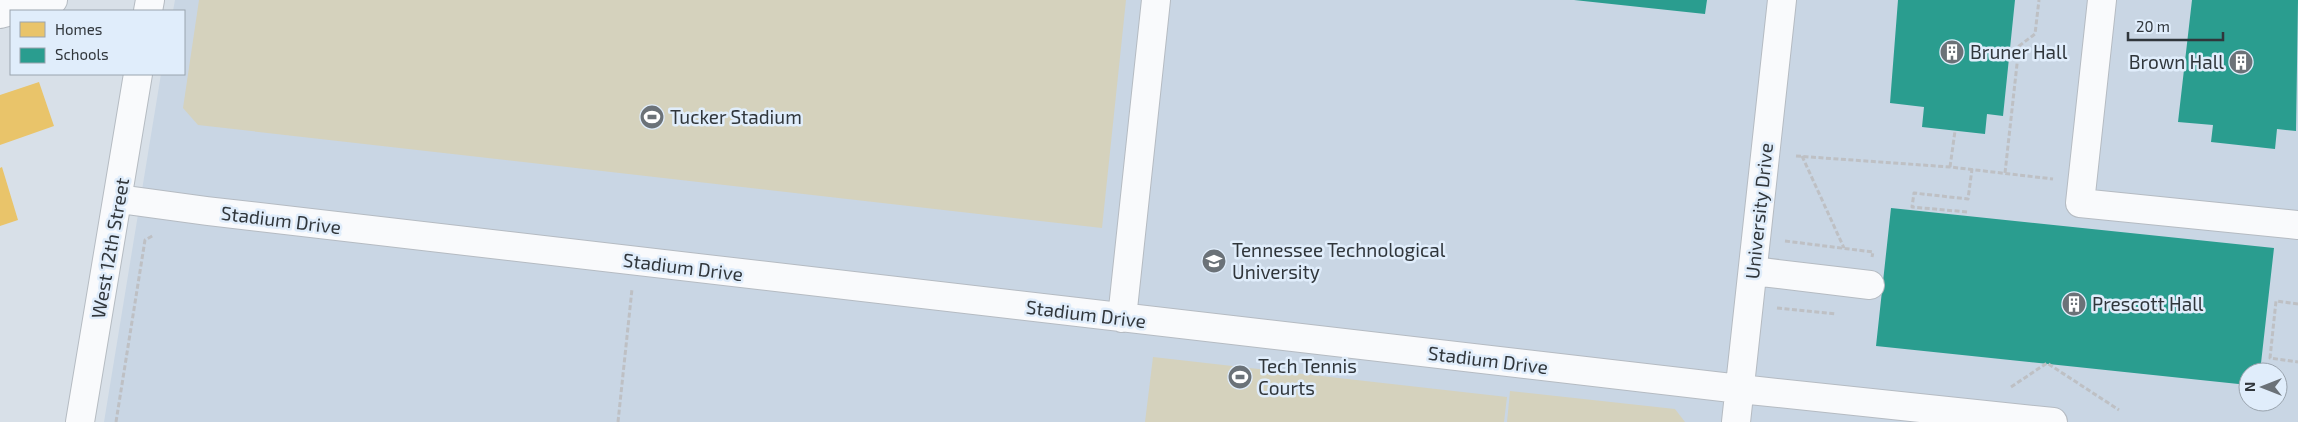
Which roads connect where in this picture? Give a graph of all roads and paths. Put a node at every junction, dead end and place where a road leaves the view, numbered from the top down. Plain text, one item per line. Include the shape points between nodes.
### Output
1 (53, 0) edge
2 (1156, 0) edge
3 (1782, 0) edge
4 (2039, 0) edge
5 (2102, 0) edge
6 (15, 10) edge
7 (138, 75) edge
8 (1955, 131) dead end
9 (1802, 156) dead end
10 (1950, 167) dead end
11 (1972, 169) dead end
12 (2005, 173) dead end
13 (119, 199) junction
14 (1967, 212) dead end
15 (2298, 225) edge
16 (160, 231) dead end
17 (1792, 242) dead end
18 (1844, 248) junction
19 (1873, 252) dead end
20 (1753, 271) junction
21 (633, 281) dead end
22 (1870, 285) dead end
23 (2298, 304) edge
24 (1786, 309) dead end
25 (1840, 314) dead end
26 (1122, 318) junction
27 (2298, 362) edge
28 (1740, 389) junction
29 (2003, 392) dead end
30 (2119, 410) dead end
31 (80, 422) edge
32 (116, 422) edge
33 (618, 422) edge
34 (1736, 422) edge
35 (2053, 422) edge

1 - 6 street
2 - 26 street
3 - 20 street, University Drive
4 - 12 path via 2035,34 2019,46
5 - 15 street via 2080,203
7 - 13 street, West 12th Street
8 - 10 path
9 - 18 path
11 - 14 path via 1968,199 1914,193 1912,207
13 - 26 street, Stadium Drive
13 - 31 street, West 12th Street
16 - 32 path via 145,240
17 - 18 path
18 - 19 path
20 - 22 street
20 - 28 street, University Drive
21 - 33 path
23 - 27 path via 2276,301 2270,358
24 - 25 path
26 - 28 street, Stadium Drive
28 - 34 street, University Drive
28 - 35 street, Stadium Drive
29 - 30 path via 2047,363

